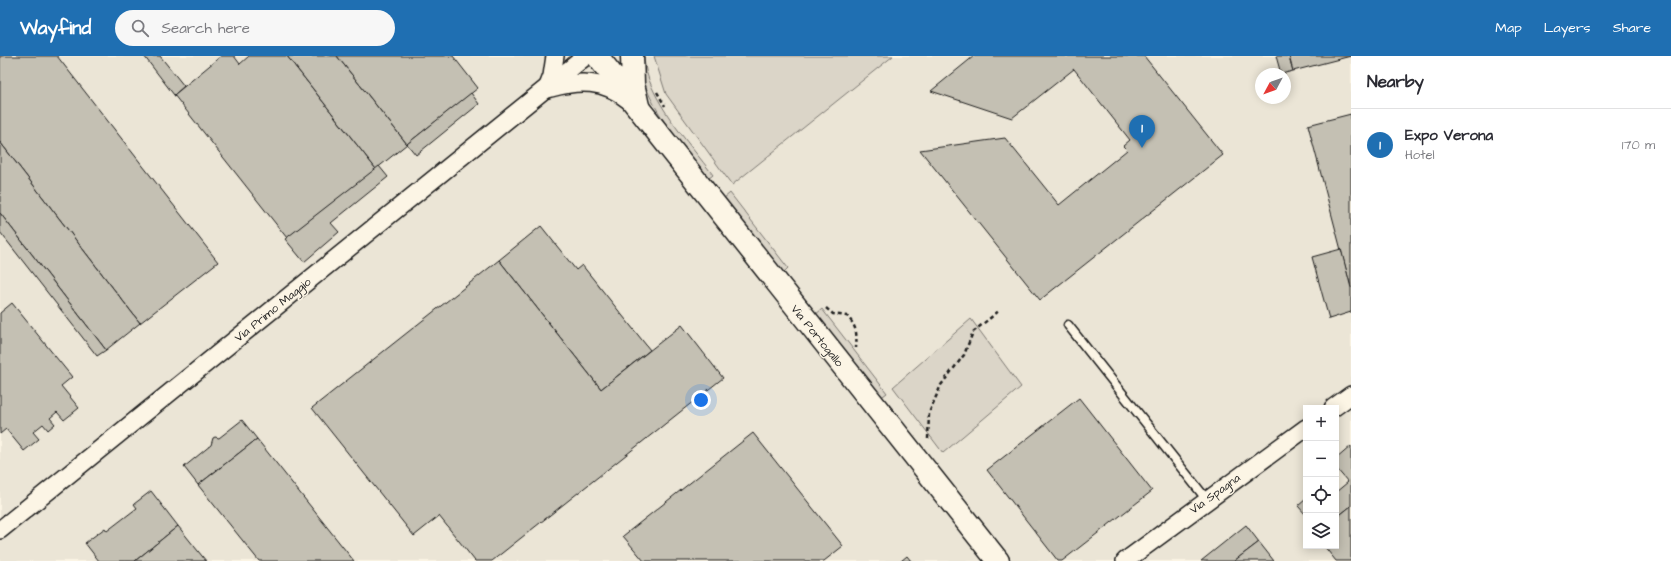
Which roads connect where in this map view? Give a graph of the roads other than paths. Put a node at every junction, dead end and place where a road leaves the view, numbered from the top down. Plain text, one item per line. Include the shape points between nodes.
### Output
1 (555, 56) edge
2 (586, 56) edge
3 (597, 56) edge
4 (632, 56) edge
5 (547, 90) junction
6 (639, 109) junction
7 (1068, 325) dead end
8 (1351, 395) edge
9 (1337, 405) edge
10 (1303, 430) edge
11 (1207, 500) junction
12 (0, 530) edge
13 (998, 561) edge
14 (1125, 561) edge

1 - 5 street
2 - 5 street, Via Primo Maggio
3 - 6 main road, Via Portogallo
4 - 6 main road, Via Portogallo via 633,84
5 - 6 street, Via Primo Maggio via 577,83 601,84 614,90
5 - 12 street, Via Primo Maggio
6 - 13 main road, Via Portogallo
7 - 11 lane
8 - 9 street
10 - 11 street, Via Spagna
11 - 14 street, Via Spagna

